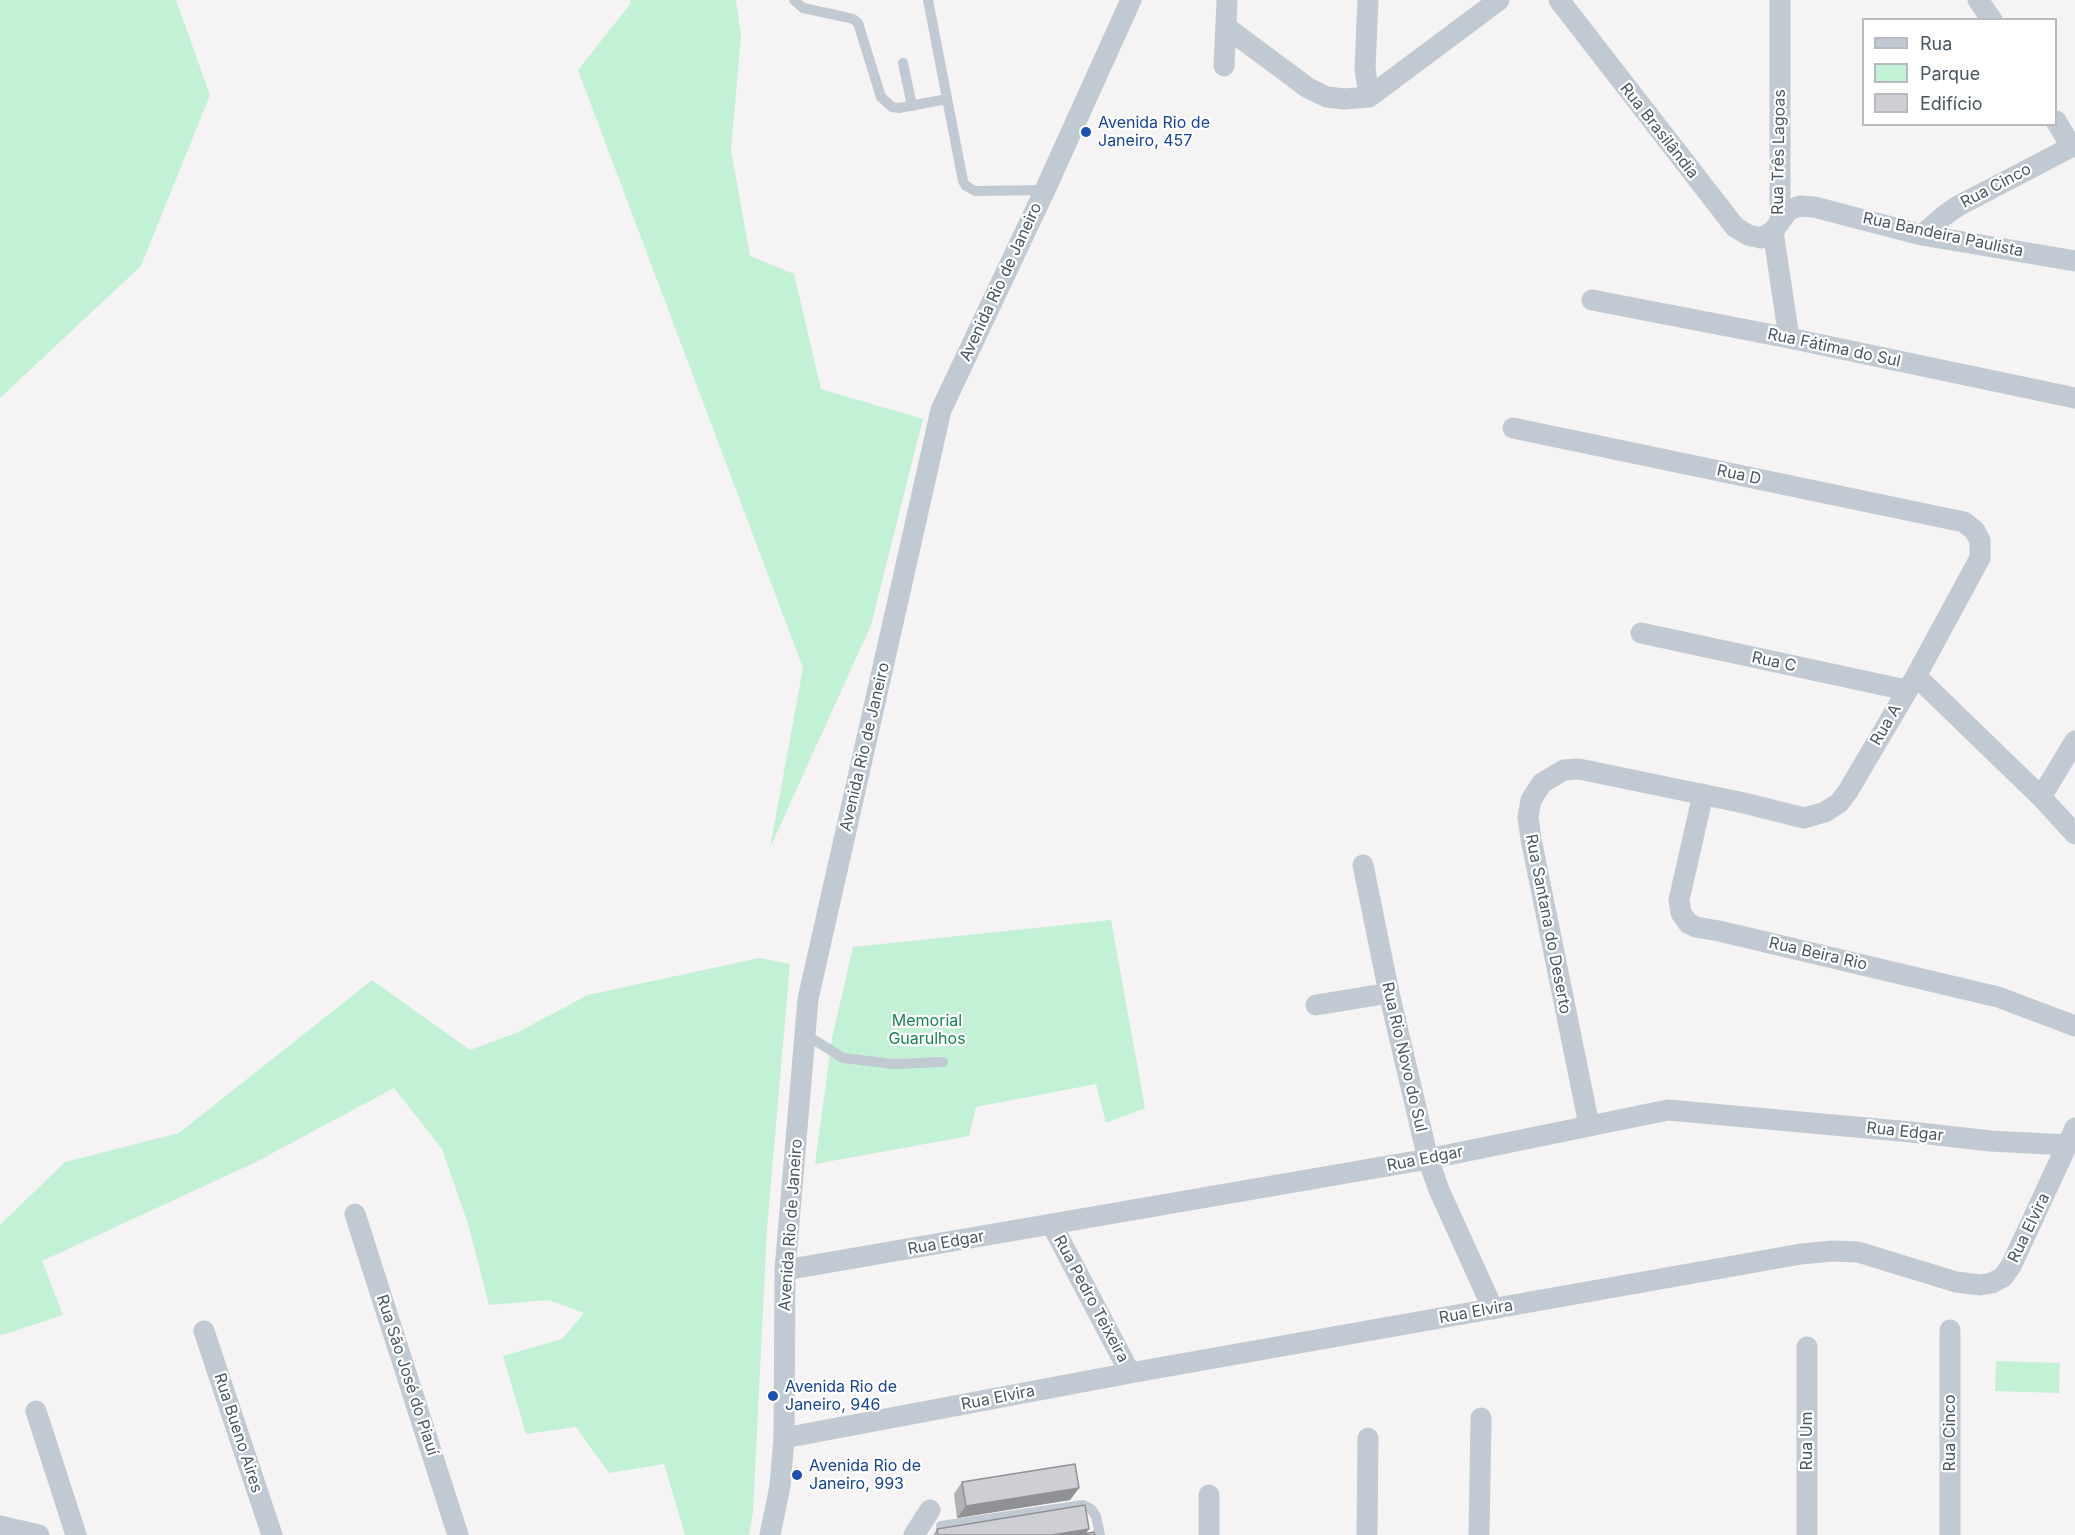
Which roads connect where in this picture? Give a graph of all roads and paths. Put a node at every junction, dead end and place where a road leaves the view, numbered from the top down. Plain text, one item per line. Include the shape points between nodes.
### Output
1 (794, 0) edge
2 (928, 0) edge
3 (1131, 0) edge
4 (1227, 0) edge
5 (1368, 0) edge
6 (1499, 0) edge
7 (1558, 0) edge
8 (1780, 0) edge
9 (1978, 0) edge
10 (1991, 18) edge
11 (1226, 27) junction
12 (903, 63) dead end
13 (1224, 66) dead end
14 (1369, 97) junction
15 (947, 99) junction
16 (912, 106) junction
17 (2057, 124) edge
18 (2073, 146) edge
19 (1045, 190) junction
20 (1777, 226) junction
21 (1922, 235) junction
22 (2075, 261) edge
23 (1592, 300) dead end
24 (1790, 338) junction
25 (2075, 398) edge
26 (1513, 428) dead end
27 (1964, 522) joint
28 (1641, 633) dead end
29 (1911, 683) junction
30 (2075, 741) edge
31 (1703, 794) junction
32 (2041, 797) junction
33 (2075, 834) edge
34 (1363, 865) dead end
35 (1389, 993) junction
36 (1316, 1005) dead end
37 (2075, 1026) edge
38 (805, 1034) junction
39 (943, 1062) dead end
40 (1589, 1125) junction
41 (2072, 1136) edge
42 (1428, 1159) junction
43 (355, 1214) dead end
44 (1052, 1225) junction
45 (785, 1270) junction
46 (1493, 1310) junction
47 (1950, 1330) dead end
48 (204, 1331) dead end
49 (1807, 1347) dead end
50 (1130, 1372) junction
51 (36, 1411) dead end
52 (1481, 1418) dead end
53 (784, 1438) junction
54 (1368, 1438) dead end
55 (1209, 1495) dead end
56 (936, 1518) joint
57 (0, 1526) edge
58 (39, 1535) edge
59 (76, 1535) edge
60 (272, 1535) edge
61 (458, 1535) edge
62 (770, 1535) edge
63 (914, 1535) edge
64 (1100, 1535) edge
65 (1209, 1535) edge
66 (1366, 1535) edge
67 (1479, 1535) edge
68 (1807, 1535) edge
69 (1950, 1535) edge

1 - 16 lane via 803,8 845,16 858,23 881,97 892,107
2 - 15 lane
3 - 19 street, Avenida Rio de Janeiro
4 - 11 street
5 - 14 street via 1365,68
6 - 14 street
7 - 20 street, Rua Brasilândia via 1735,227 1761,238
8 - 20 street, Rua Três Lagoas
9 - 10 street
11 - 13 street
11 - 14 street via 1308,88 1327,97
12 - 16 lane
15 - 16 lane
15 - 19 lane via 966,186 975,191
17 - 18 street
18 - 21 street, Rua Cinco via 1958,206
19 - 38 street, Avenida Rio de Janeiro via 941,410 808,999
20 - 21 street, Rua Bandeira Paulista via 1789,210 1800,206
20 - 24 street, Rua Três Lagoas
21 - 22 street, Rua Bandeira Paulista
23 - 24 street, Rua Fátima do Sul
24 - 25 street, Rua Fátima do Sul
26 - 27 street, Rua D
27 - 29 street, Rua A via 1980,541 1980,558
28 - 29 street, Rua C
29 - 31 street, Rua A via 1848,791 1825,812 1804,818
29 - 32 street
30 - 32 street
31 - 37 street, Rua Beira Rio via 1679,900 1688,923 1998,997
31 - 40 street, Rua Santana do Deserto via 1579,769 1553,775 1531,800 1531,839
32 - 33 street
34 - 35 street, Rua Rio Novo do Sul
35 - 36 street
35 - 42 street, Rua Rio Novo do Sul
38 - 39 lane via 843,1058 894,1064
38 - 45 street, Avenida Rio de Janeiro
40 - 41 street, Rua Edgar via 1668,1110 1990,1141
40 - 42 street, Rua Edgar
41 - 46 street, Rua Elvira via 2011,1266 1992,1283 1956,1281 1858,1252 1833,1251
42 - 44 street, Rua Edgar
42 - 46 street, Rua Rio Novo do Sul
43 - 61 street, Rua São José do Piauí
44 - 45 street, Rua Edgar
44 - 50 street, Rua Pedro Teixeira
45 - 53 street, Avenida Rio de Janeiro
46 - 50 street, Rua Elvira
47 - 69 street, Rua Cinco
48 - 60 street, Rua Bueno Aires
49 - 68 street, Rua Um
50 - 53 street, Rua Elvira
51 - 59 street
52 - 67 street
53 - 62 street, Avenida Rio de Janeiro
54 - 66 street
55 - 65 street
56 - 63 street
56 - 64 lane via 1083,1505 1096,1516
57 - 58 street

